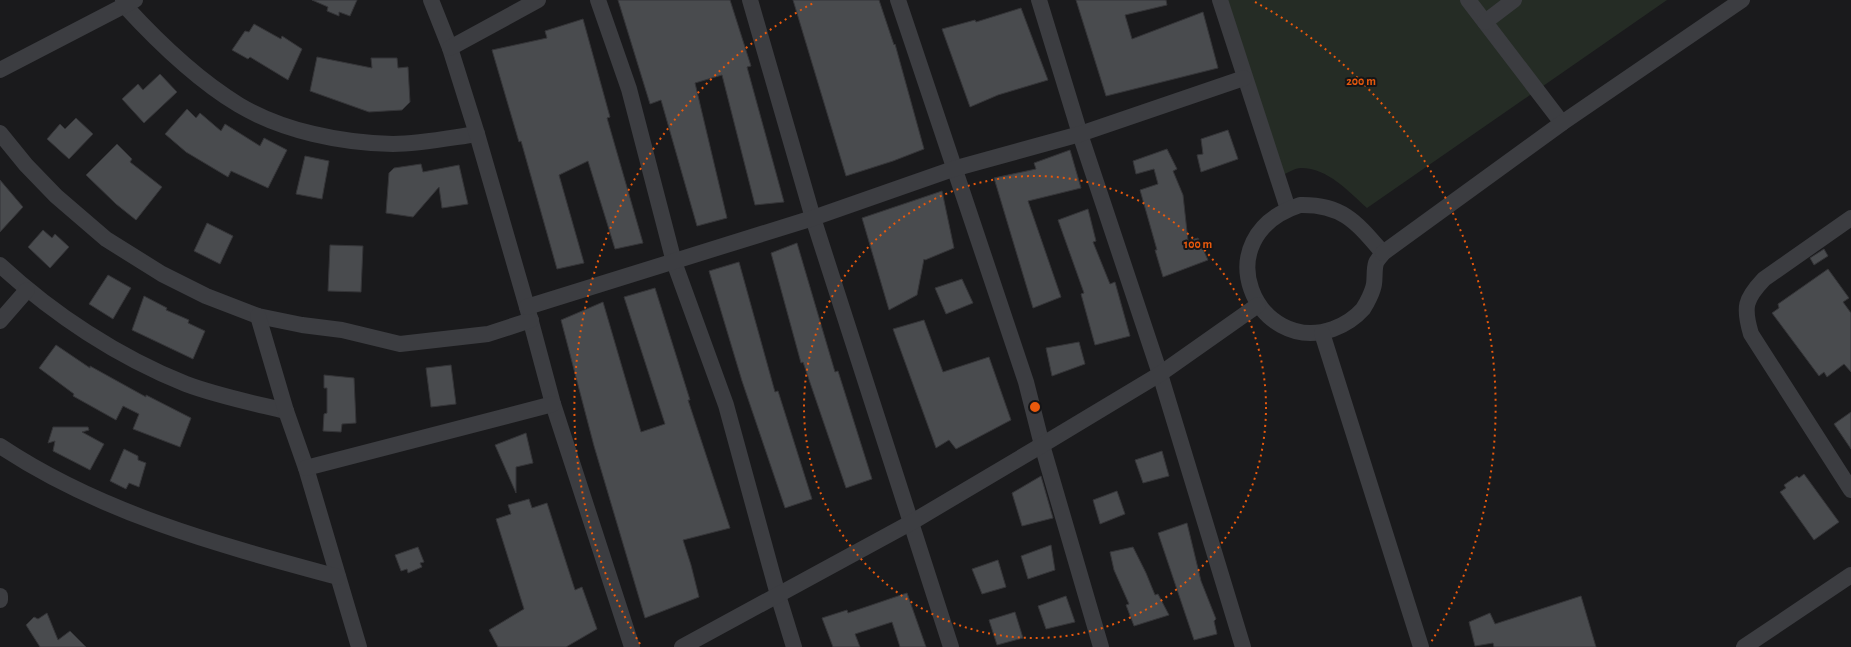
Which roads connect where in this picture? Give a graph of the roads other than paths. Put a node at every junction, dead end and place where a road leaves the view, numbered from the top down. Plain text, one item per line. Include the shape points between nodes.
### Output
1 (431, 0) edge
2 (538, 0) edge
3 (598, 0) edge
4 (750, 0) edge
5 (898, 0) edge
6 (1039, 0) edge
7 (1220, 0) edge
8 (1468, 0) edge
9 (1514, 0) edge
10 (1742, 0) edge
11 (127, 2) edge
12 (1485, 22) junction
13 (450, 48) junction
14 (0, 70) edge
15 (1244, 78) junction
16 (1562, 123) junction
17 (0, 133) edge
18 (477, 134) junction
19 (1080, 134) junction
20 (954, 169) junction
21 (1288, 210) junction
22 (813, 218) junction
23 (1851, 218) edge
24 (1383, 253) junction
25 (674, 262) junction
26 (0, 265) edge
27 (27, 290) junction
28 (1258, 305) junction
29 (529, 314) junction
30 (258, 316) junction
31 (0, 321) edge
32 (1322, 333) junction
33 (1160, 374) junction
34 (553, 404) junction
35 (286, 411) junction
36 (1042, 445) junction
37 (0, 446) edge
38 (306, 468) junction
39 (1851, 490) edge
40 (912, 522) junction
41 (1851, 575) edge
42 (338, 577) junction
43 (778, 595) junction
44 (0, 596) edge
45 (0, 600) edge
46 (359, 647) edge
47 (632, 647) edge
48 (682, 647) edge
49 (794, 647) edge
50 (951, 647) edge
51 (1101, 647) edge
52 (1243, 647) edge
53 (1421, 647) edge
54 (1744, 647) edge

1 - 13 street
2 - 13 street
3 - 25 street via 629,89
4 - 22 street
5 - 20 street
6 - 19 street
7 - 15 street
8 - 12 street
9 - 12 street
10 - 16 street
11 - 14 street
11 - 18 street via 152,35 212,86 238,105 272,121 359,142 394,144
12 - 16 street
13 - 18 street
15 - 19 street
15 - 21 street
16 - 24 street
17 - 30 street via 56,196 106,239 162,274 206,296
18 - 29 street
19 - 20 street
19 - 33 street
20 - 22 street
20 - 36 street via 1026,382
21 - 24 street via 1316,205 1332,208 1347,215 1360,226
21 - 28 street via 1269,221 1256,236 1249,254 1247,273
22 - 25 street
22 - 40 street
23 - 39 street via 1764,279 1752,292 1746,304 1746,317 1751,334
24 - 32 street via 1376,263 1374,287 1363,308 1345,325
25 - 29 street
25 - 43 street via 726,405
26 - 27 street
27 - 31 street
27 - 35 street via 89,334 187,384
28 - 32 street via 1278,324 1300,332
28 - 33 street
29 - 30 street via 488,334 400,344 342,330
29 - 34 street
30 - 35 street
32 - 53 street
33 - 36 street
33 - 52 street
34 - 38 street
34 - 47 street
35 - 38 street
36 - 40 street
36 - 51 street
37 - 42 street via 64,484 119,509 186,533
38 - 42 street
40 - 43 street
40 - 50 street
41 - 54 street
42 - 46 street
43 - 48 street
43 - 49 street
44 - 45 street

